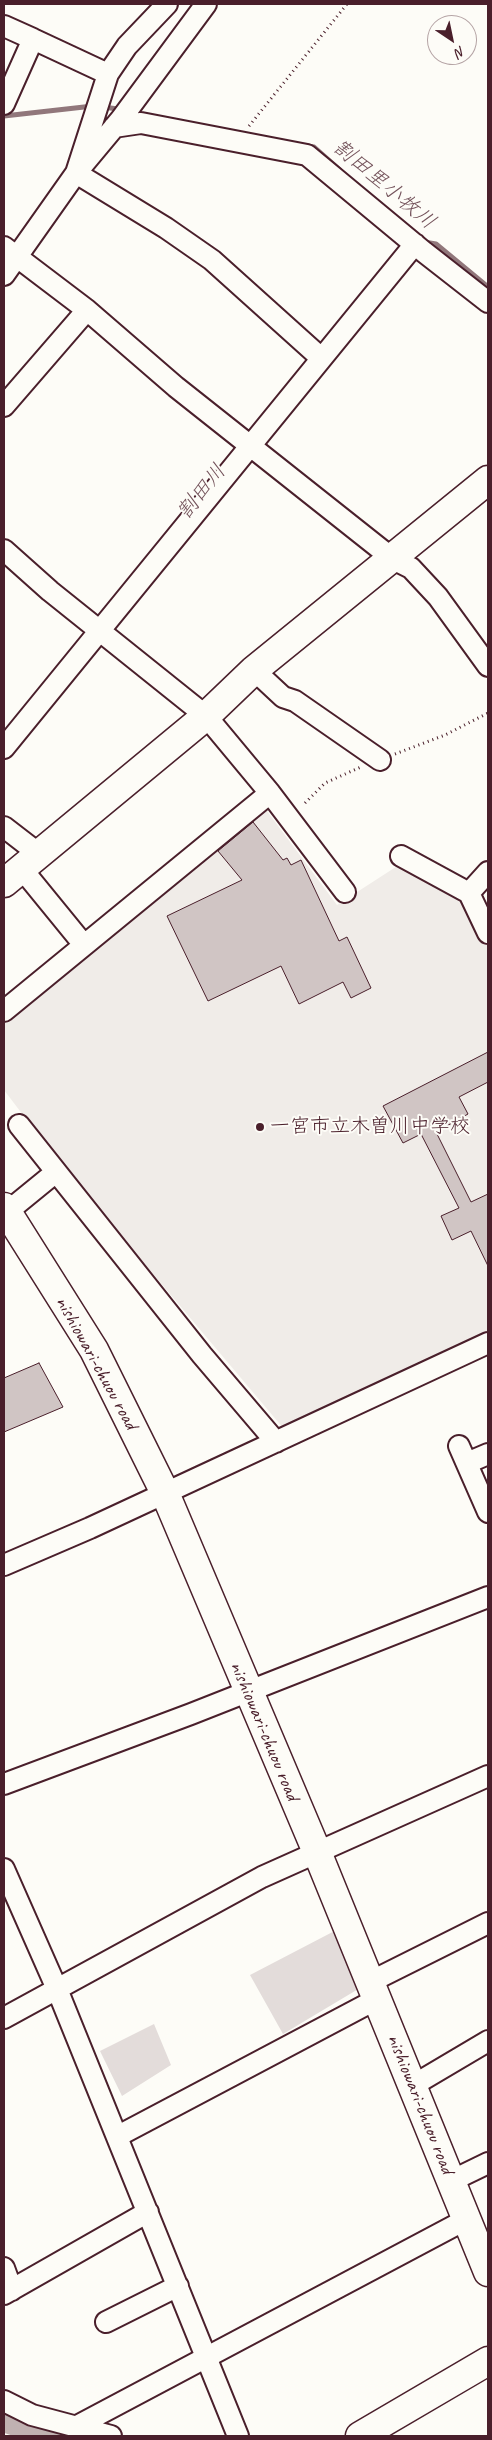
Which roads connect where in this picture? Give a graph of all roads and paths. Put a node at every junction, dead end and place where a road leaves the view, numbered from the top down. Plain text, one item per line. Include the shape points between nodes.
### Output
1 (168, 4) edge
2 (347, 4) edge
3 (200, 12) edge
4 (4, 26) edge
5 (33, 40) junction
6 (108, 74) junction
7 (4, 104) edge
8 (114, 126) junction
9 (236, 142) junction
10 (76, 173) junction
11 (419, 248) junction
12 (11, 251) edge
13 (4, 275) edge
14 (488, 302) edge
15 (87, 310) junction
16 (321, 358) junction
17 (4, 406) edge
18 (254, 448) junction
19 (488, 480) edge
20 (4, 550) edge
21 (393, 559) junction
22 (103, 634) junction
23 (488, 666) edge
24 (254, 670) junction
25 (206, 716) junction
26 (4, 748) edge
27 (380, 760) dead end
28 (270, 793) junction
29 (4, 827) edge
30 (401, 856) dead end
31 (22, 869) edge
32 (488, 872) edge
33 (345, 892) dead end
34 (469, 893) junction
35 (488, 933) edge
36 (84, 945) junction
37 (4, 1011) edge
38 (19, 1125) dead end
39 (56, 1172) junction
40 (7, 1215) edge
41 (488, 1343) edge
42 (276, 1442) junction
43 (488, 1454) edge
44 (165, 1493) junction
45 (488, 1512) edge
46 (4, 1565) edge
47 (488, 1596) edge
48 (247, 1692) junction
49 (488, 1776) edge
50 (4, 1784) edge
51 (317, 1852) junction
52 (4, 1869) edge
53 (488, 1923) edge
54 (57, 1989) junction
55 (374, 1991) junction
56 (4, 2018) edge
57 (488, 2042) edge
58 (412, 2086) junction
59 (118, 2136) junction
60 (488, 2162) edge
61 (451, 2181) junction
62 (148, 2212) junction
63 (477, 2234) edge
64 (4, 2268) edge
65 (488, 2272) edge
66 (178, 2286) junction
67 (8, 2292) edge
68 (106, 2322) dead end
69 (206, 2357) junction
70 (488, 2361) edge
71 (4, 2388) edge
72 (4, 2401) edge
73 (44, 2405) dead end
74 (77, 2426) junction
75 (111, 2436) edge
76 (238, 2436) edge
77 (360, 2436) edge

1 - 3 street
1 - 6 street via 127,46
2 - 9 path
3 - 8 street
4 - 5 street
5 - 6 street
5 - 7 street
6 - 10 street
8 - 9 street via 141,123
8 - 10 street
9 - 11 street via 307,155
10 - 12 street
10 - 16 street via 212,260
11 - 14 street
11 - 16 street
12 - 13 street
12 - 15 street
15 - 17 street
15 - 18 street via 176,387
16 - 18 street
18 - 21 street
18 - 22 street
19 - 21 main road
20 - 22 street
21 - 23 street via 411,568 438,597
21 - 24 main road
22 - 25 street
22 - 26 street
24 - 25 main road
24 - 27 street via 283,698 295,701
25 - 28 street
25 - 31 main road
28 - 33 street
28 - 36 street
29 - 31 street
30 - 34 street
31 - 36 street
32 - 34 street
34 - 35 street
36 - 37 street
38 - 39 street
39 - 40 street
39 - 42 street
40 - 44 main road, nishiowari-chuou road via 94,1350
41 - 42 street
42 - 44 street
43 - 45 street via 463,1454
44 - 46 street
44 - 48 main road, nishiowari-chuou road
47 - 48 street
48 - 50 street
48 - 51 main road, nishiowari-chuou road
49 - 51 street
51 - 54 street via 262,1877
51 - 55 main road, nishiowari-chuou road
52 - 54 street
53 - 55 street
54 - 56 street
54 - 59 street
55 - 58 main road, nishiowari-chuou road
55 - 59 street
57 - 58 street
58 - 61 main road, nishiowari-chuou road
59 - 62 street
60 - 61 street
61 - 63 main road, nishiowari-chuou road
62 - 66 street
62 - 67 street
63 - 65 main road, nishiowari-chuou road
63 - 69 street
64 - 67 street
66 - 68 street
66 - 69 street
69 - 74 street
69 - 76 street
70 - 77 main road
71 - 73 street
72 - 74 street via 32,2415
74 - 75 street

